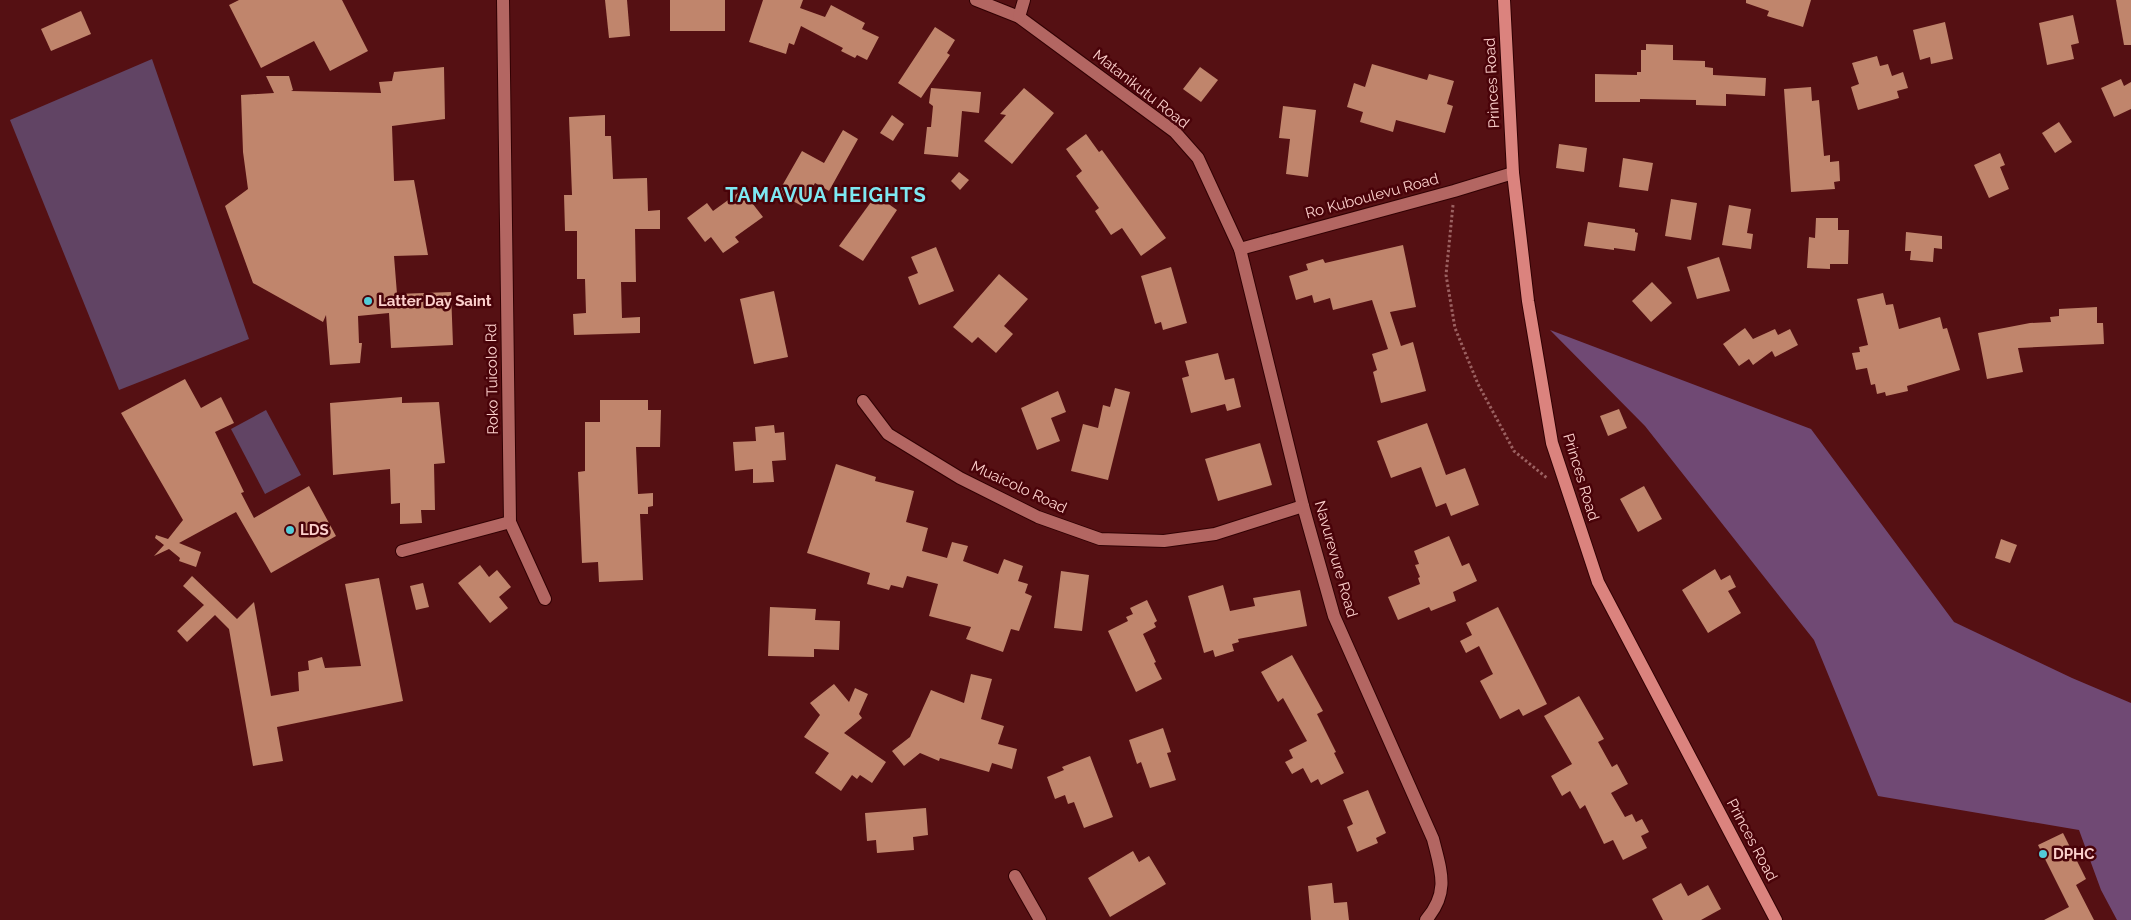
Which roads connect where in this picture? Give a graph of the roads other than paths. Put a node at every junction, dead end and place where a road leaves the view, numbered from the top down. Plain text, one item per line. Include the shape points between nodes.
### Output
1 (503, 0) edge
2 (976, 0) edge
3 (1024, 0) edge
4 (1504, 0) edge
5 (1018, 17) junction
6 (1512, 173) junction
7 (1240, 249) junction
8 (863, 401) dead end
9 (1303, 506) junction
10 (510, 522) junction
11 (402, 551) dead end
12 (545, 599) dead end
13 (1014, 876) dead end
14 (1040, 920) edge
15 (1426, 920) edge
16 (1776, 920) edge

1 - 10 street, Roko Tuicolo Rd
2 - 5 street, Matanikutu Road
3 - 5 street
4 - 6 main road, Princes Road
5 - 7 street, Matanikutu Road via 1175,132 1198,158
6 - 7 street, Ro Kuboulevu Road
6 - 16 main road, Princes Road via 1528,301 1552,443 1598,582
7 - 9 street, Navurevure Road
8 - 9 street, Muaicolo Road via 888,434 960,478 1038,517 1100,539 1164,541 1215,534
9 - 15 street, Navurevure Road via 1334,616 1433,839 1443,878 1438,903
10 - 11 street
10 - 12 street, Roko Tuicolo Rd
13 - 14 street

